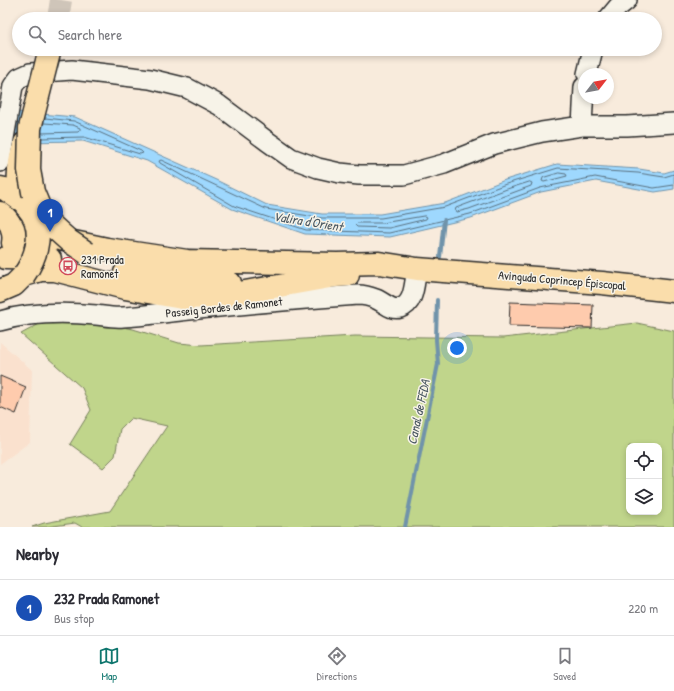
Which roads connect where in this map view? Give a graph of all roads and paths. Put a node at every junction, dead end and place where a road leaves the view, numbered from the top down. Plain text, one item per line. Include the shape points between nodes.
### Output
1 (627, 0) edge
2 (614, 12) edge
3 (48, 56) edge
4 (591, 56) edge
5 (588, 68) edge
6 (583, 104) edge
7 (674, 123) edge
8 (582, 126) junction
9 (30, 128) junction
10 (1, 156) edge
11 (0, 188) edge
12 (19, 198) junction
13 (6, 221) edge
14 (38, 236) junction
15 (88, 253) junction
16 (3, 260) edge
17 (337, 264) junction
18 (433, 270) junction
19 (24, 275) junction
20 (285, 285) junction
21 (0, 291) edge
22 (674, 291) edge
23 (0, 321) edge

1 - 2 street
3 - 9 highway, bridge
4 - 5 street
6 - 8 street
7 - 8 street
8 - 10 street via 542,132 494,144 444,164 404,175 359,175 318,168 291,158 219,105 187,88 150,79 72,70 30,72 19,78 13,86
9 - 12 highway via 20,156
9 - 15 highway, bridge via 29,170 33,192 40,209 49,223 69,241
11 - 12 highway
12 - 14 highway, bridge via 29,209
13 - 16 highway via 14,234 13,244
13 - 17 highway via 107,249 187,261
14 - 15 highway, bridge via 45,241
14 - 19 highway, bridge via 32,264
15 - 17 highway via 137,264 199,272 268,273 300,271
16 - 20 highway via 55,259 180,281
17 - 18 highway via 379,263
18 - 20 highway via 335,276
18 - 22 highway, Avinguda Coprincep Épiscopal
18 - 23 street, Passeig Bordes de Ramonet via 407,306 399,309 361,295 116,318 61,313 24,315
19 - 20 highway via 42,270 55,270 125,288 182,298 216,297
19 - 21 highway via 14,285

